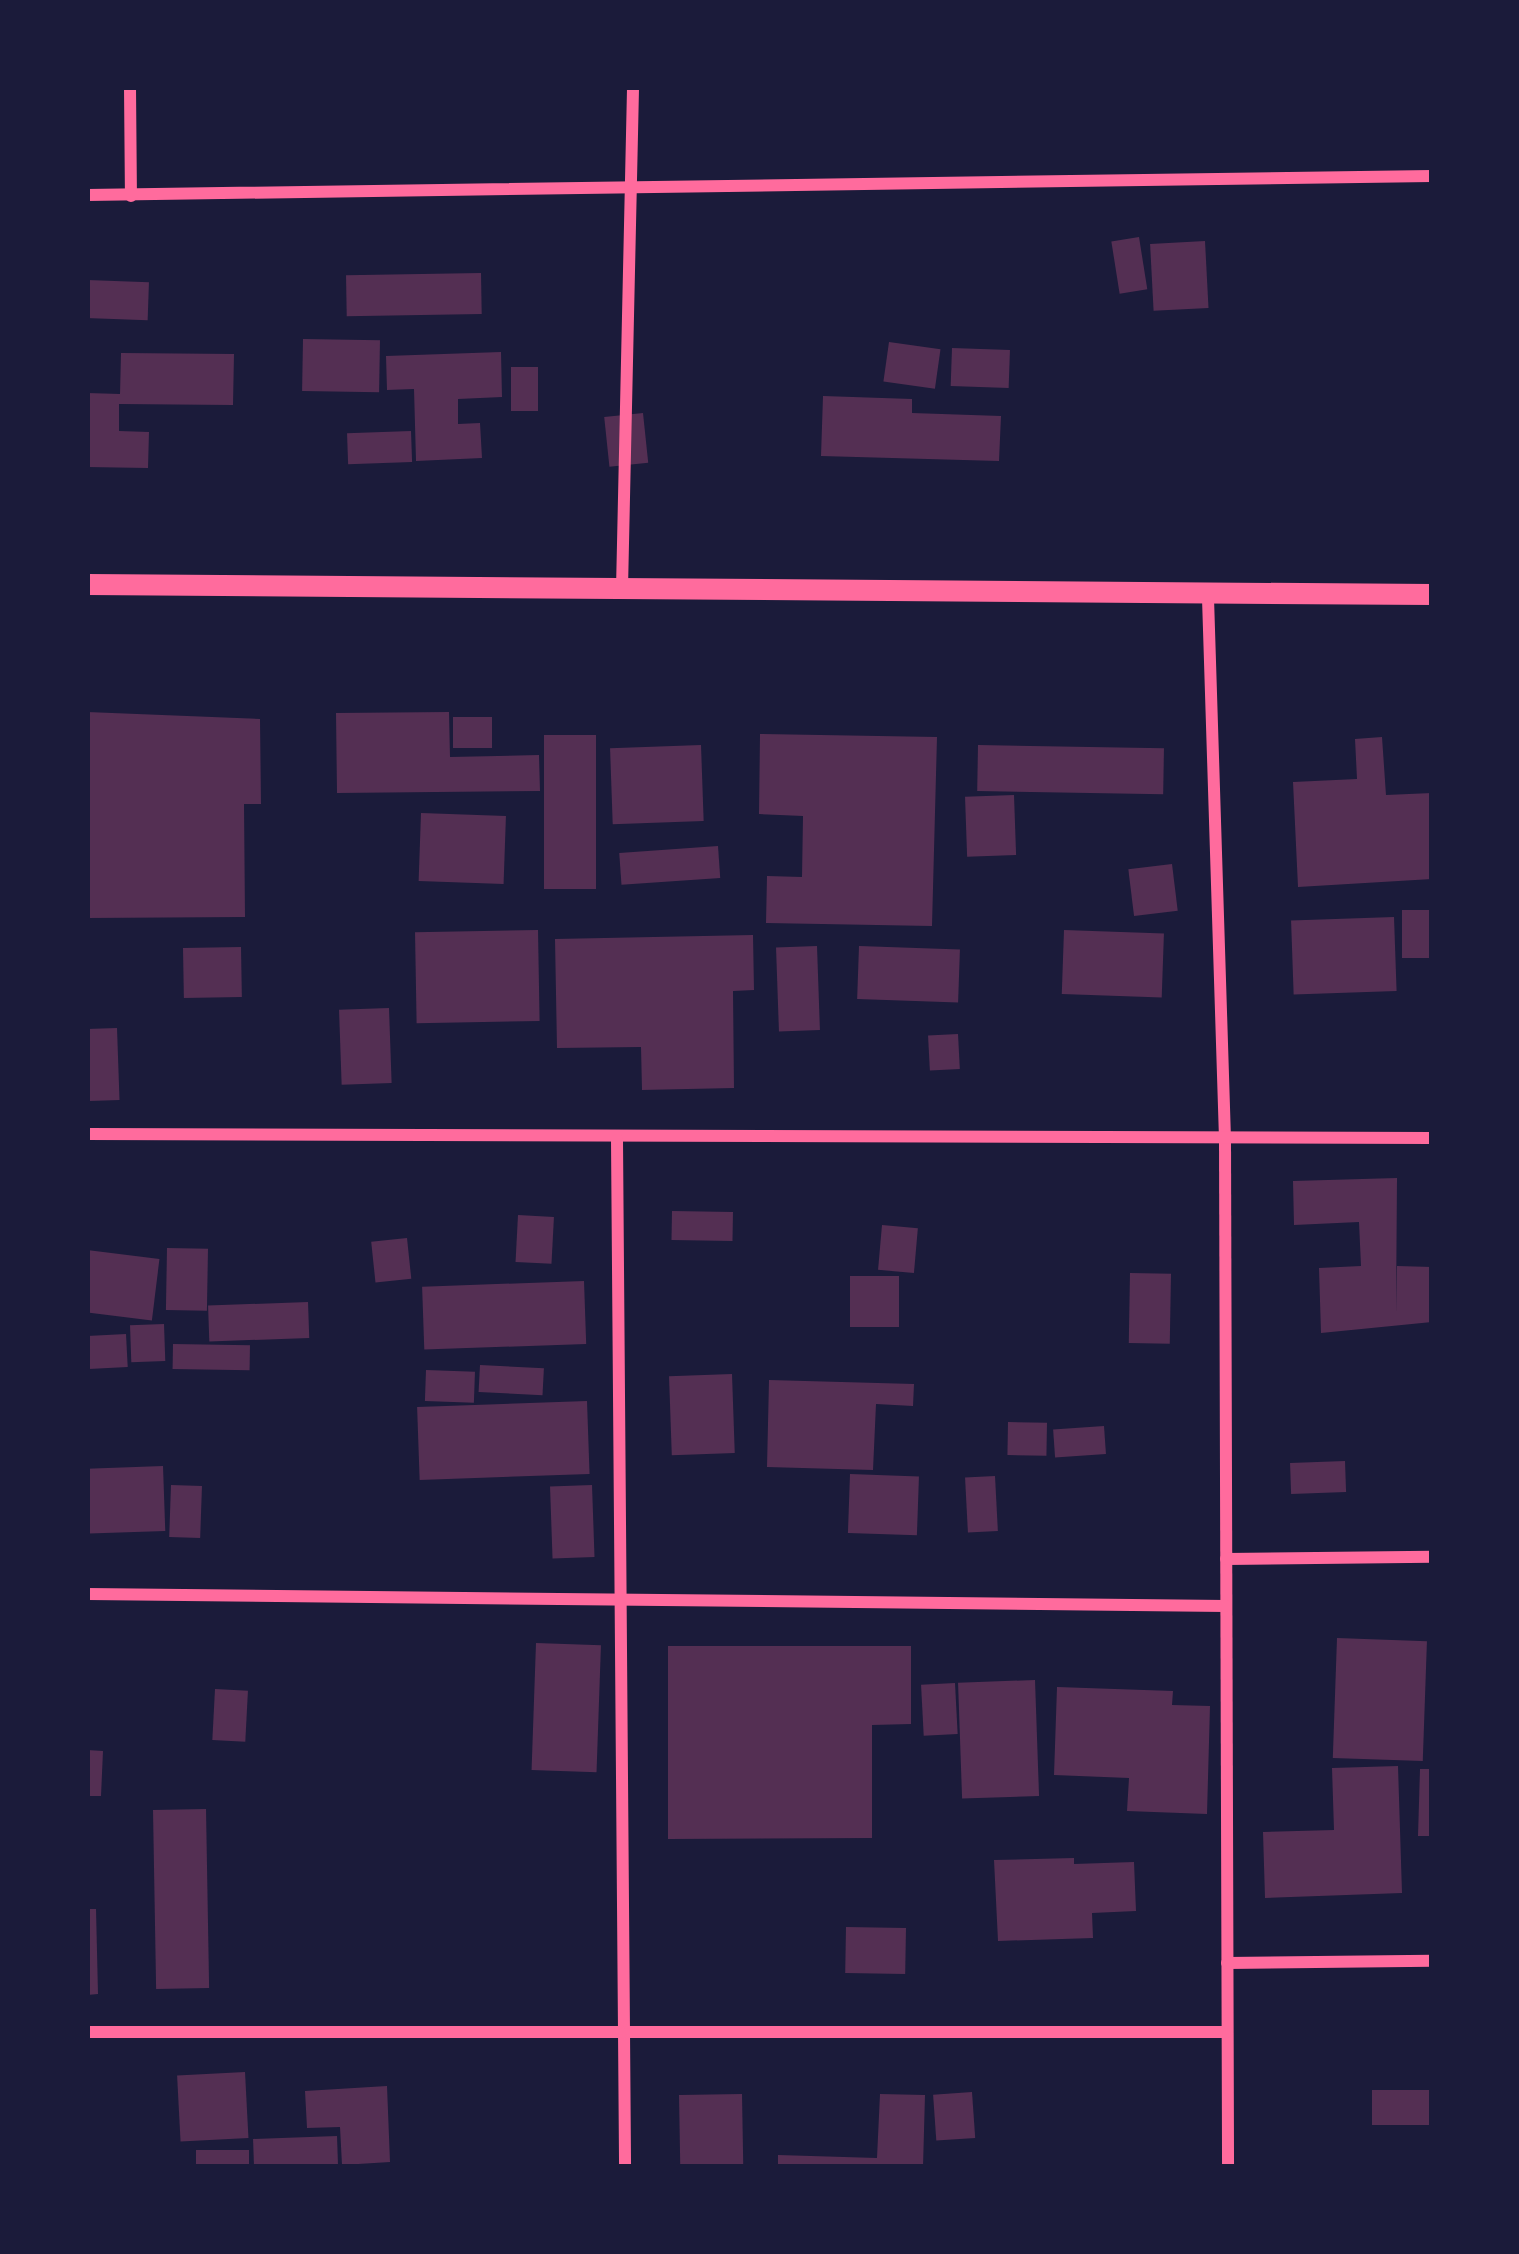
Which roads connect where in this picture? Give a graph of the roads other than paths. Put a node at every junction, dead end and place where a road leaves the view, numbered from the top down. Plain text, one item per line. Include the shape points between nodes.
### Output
1 (130, 87) edge
2 (633, 87) edge
3 (1432, 176) edge
4 (632, 191) junction
5 (87, 195) edge
6 (131, 196) junction
7 (87, 584) edge
8 (622, 590) junction
9 (1432, 594) edge
10 (1208, 598) junction
11 (87, 1134) edge
12 (1432, 1138) edge
13 (617, 1140) junction
14 (1225, 1140) junction
15 (1432, 1557) edge
16 (1226, 1558) junction
17 (87, 1594) edge
18 (621, 1598) junction
19 (1226, 1606) junction
20 (1432, 1960) edge
21 (1227, 1963) junction
22 (87, 2032) edge
23 (1227, 2032) junction
24 (623, 2035) junction
25 (625, 2167) edge
26 (1228, 2167) edge

1 - 6 street
2 - 4 street
3 - 4 street
4 - 6 street
4 - 8 street
5 - 6 street
7 - 8 street
8 - 10 street
9 - 10 street
10 - 14 street
11 - 13 street
12 - 14 street
13 - 14 street
13 - 18 street
14 - 16 street
15 - 16 street
16 - 19 street
17 - 18 street
18 - 19 street
18 - 24 street
19 - 21 street
20 - 21 street
21 - 23 street
22 - 24 street
23 - 24 street
23 - 26 street
24 - 25 street

